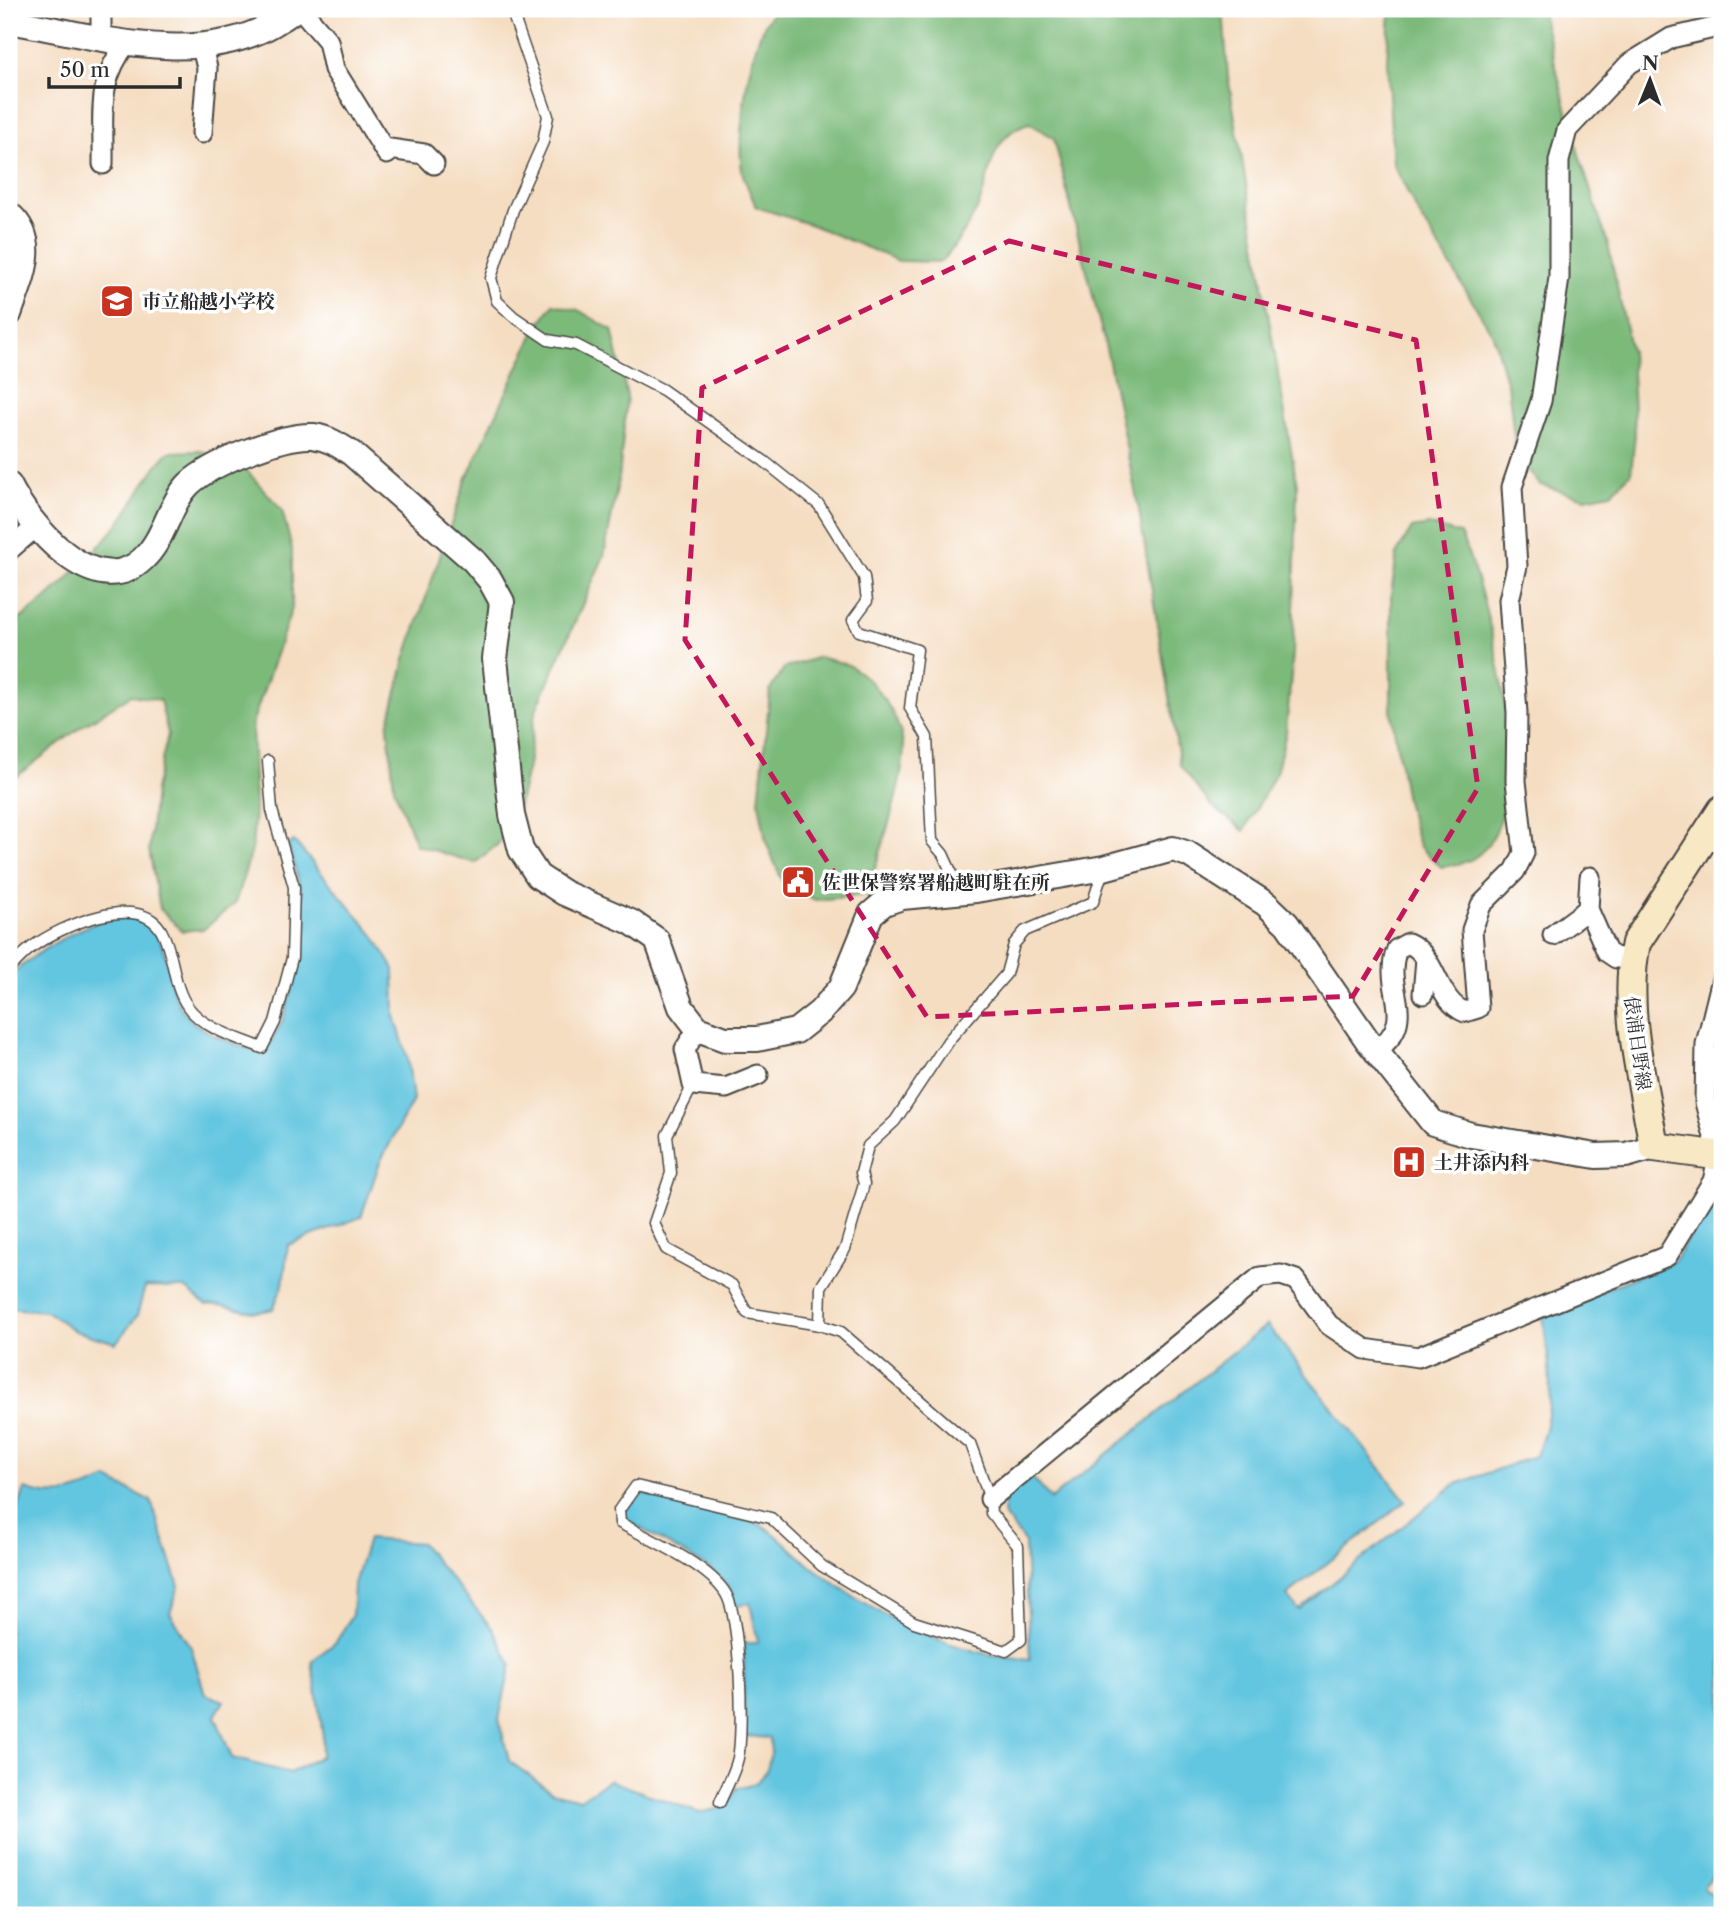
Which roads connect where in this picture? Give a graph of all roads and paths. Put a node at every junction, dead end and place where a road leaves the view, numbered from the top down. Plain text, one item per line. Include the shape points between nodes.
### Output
1 (101, 9) edge
2 (295, 9) edge
3 (301, 9) edge
4 (511, 9) edge
5 (9, 21) edge
6 (1722, 26) edge
7 (102, 36) junction
8 (128, 41) junction
9 (202, 47) junction
10 (202, 133) dead end
11 (103, 164) dead end
12 (434, 164) dead end
13 (9, 214) edge
14 (9, 314) edge
15 (11, 494) edge
16 (37, 526) junction
17 (9, 550) edge
18 (268, 761) dead end
19 (1722, 810) edge
20 (1104, 868) junction
21 (1590, 877) dead end
22 (960, 891) junction
23 (1588, 909) junction
24 (1553, 935) dead end
25 (1633, 957) junction
26 (1426, 959) junction
27 (9, 969) edge
28 (1722, 979) edge
29 (1423, 994) dead end
30 (698, 1029) junction
31 (1376, 1051) junction
32 (1722, 1064) edge
33 (758, 1076) dead end
34 (1706, 1085) junction
35 (693, 1086) junction
36 (1654, 1147) junction
37 (1720, 1156) edge
38 (820, 1325) junction
39 (990, 1499) junction
40 (720, 1802) dead end

1 - 7 street
2 - 9 street via 262,30
3 - 12 street via 328,41 334,69 385,151 424,154
4 - 22 lane via 548,116 543,142 513,210 491,278 497,301 548,340 576,345 663,390 819,505 864,577 867,601 853,620 859,631 917,650 910,708 927,737 932,841
5 - 7 street
6 - 26 street via 1671,38 1629,64 1567,130 1559,161 1559,278 1541,401 1512,487 1517,566 1509,600 1517,713 1516,781 1524,853 1515,871 1481,905 1472,930 1478,1008 1465,1012 1454,1008
7 - 8 street
8 - 9 street
8 - 11 street via 104,81
9 - 10 street via 207,68
13 - 14 street via 19,223 28,251
15 - 16 street
16 - 17 street
16 - 30 street via 59,552 86,568 116,572 141,561 189,484 226,459 311,436 333,441 351,453 474,561 502,602 495,659 521,850 538,876 564,893 631,922 657,940 681,1007
18 - 27 lane via 272,810 294,887 292,958 275,1022 262,1048 217,1029 189,1010 179,992 161,929 144,915 120,912 83,921 32,946
19 - 25 main road, 俵浦日野線 via 1648,921
20 - 22 street
20 - 31 street via 1173,849 1266,904 1287,924
20 - 38 lane via 1093,902 1025,931 1014,944 1006,974 948,1041 895,1121 869,1146 861,1173 864,1184 845,1249 821,1287
21 - 23 street
22 - 30 street via 902,897 871,914 841,988 796,1031 757,1039 725,1039
23 - 24 street
23 - 25 street via 1606,952 1616,958
25 - 36 main road, 俵浦日野線 via 1631,999
26 - 29 street
26 - 31 street via 1420,948 1408,943 1397,949 1391,965 1399,1020 1391,1040
28 - 34 street via 1706,1044
30 - 35 street via 685,1049
31 - 36 street via 1433,1123 1471,1135 1596,1156 1626,1155
32 - 34 street
33 - 35 street via 726,1088
34 - 37 street via 1705,1102
35 - 38 lane via 667,1135 671,1173 654,1223 666,1249 732,1285 747,1313
36 - 37 main road
37 - 39 street via 1713,1181 1667,1256 1418,1357 1365,1349 1329,1325 1296,1280 1281,1275 1259,1277
38 - 39 lane via 841,1332 970,1444
39 - 40 lane via 991,1513 1018,1546 1021,1640 1006,1651 914,1622 822,1566 771,1518 636,1486 619,1510 620,1523 676,1553 727,1595 739,1644 738,1757

